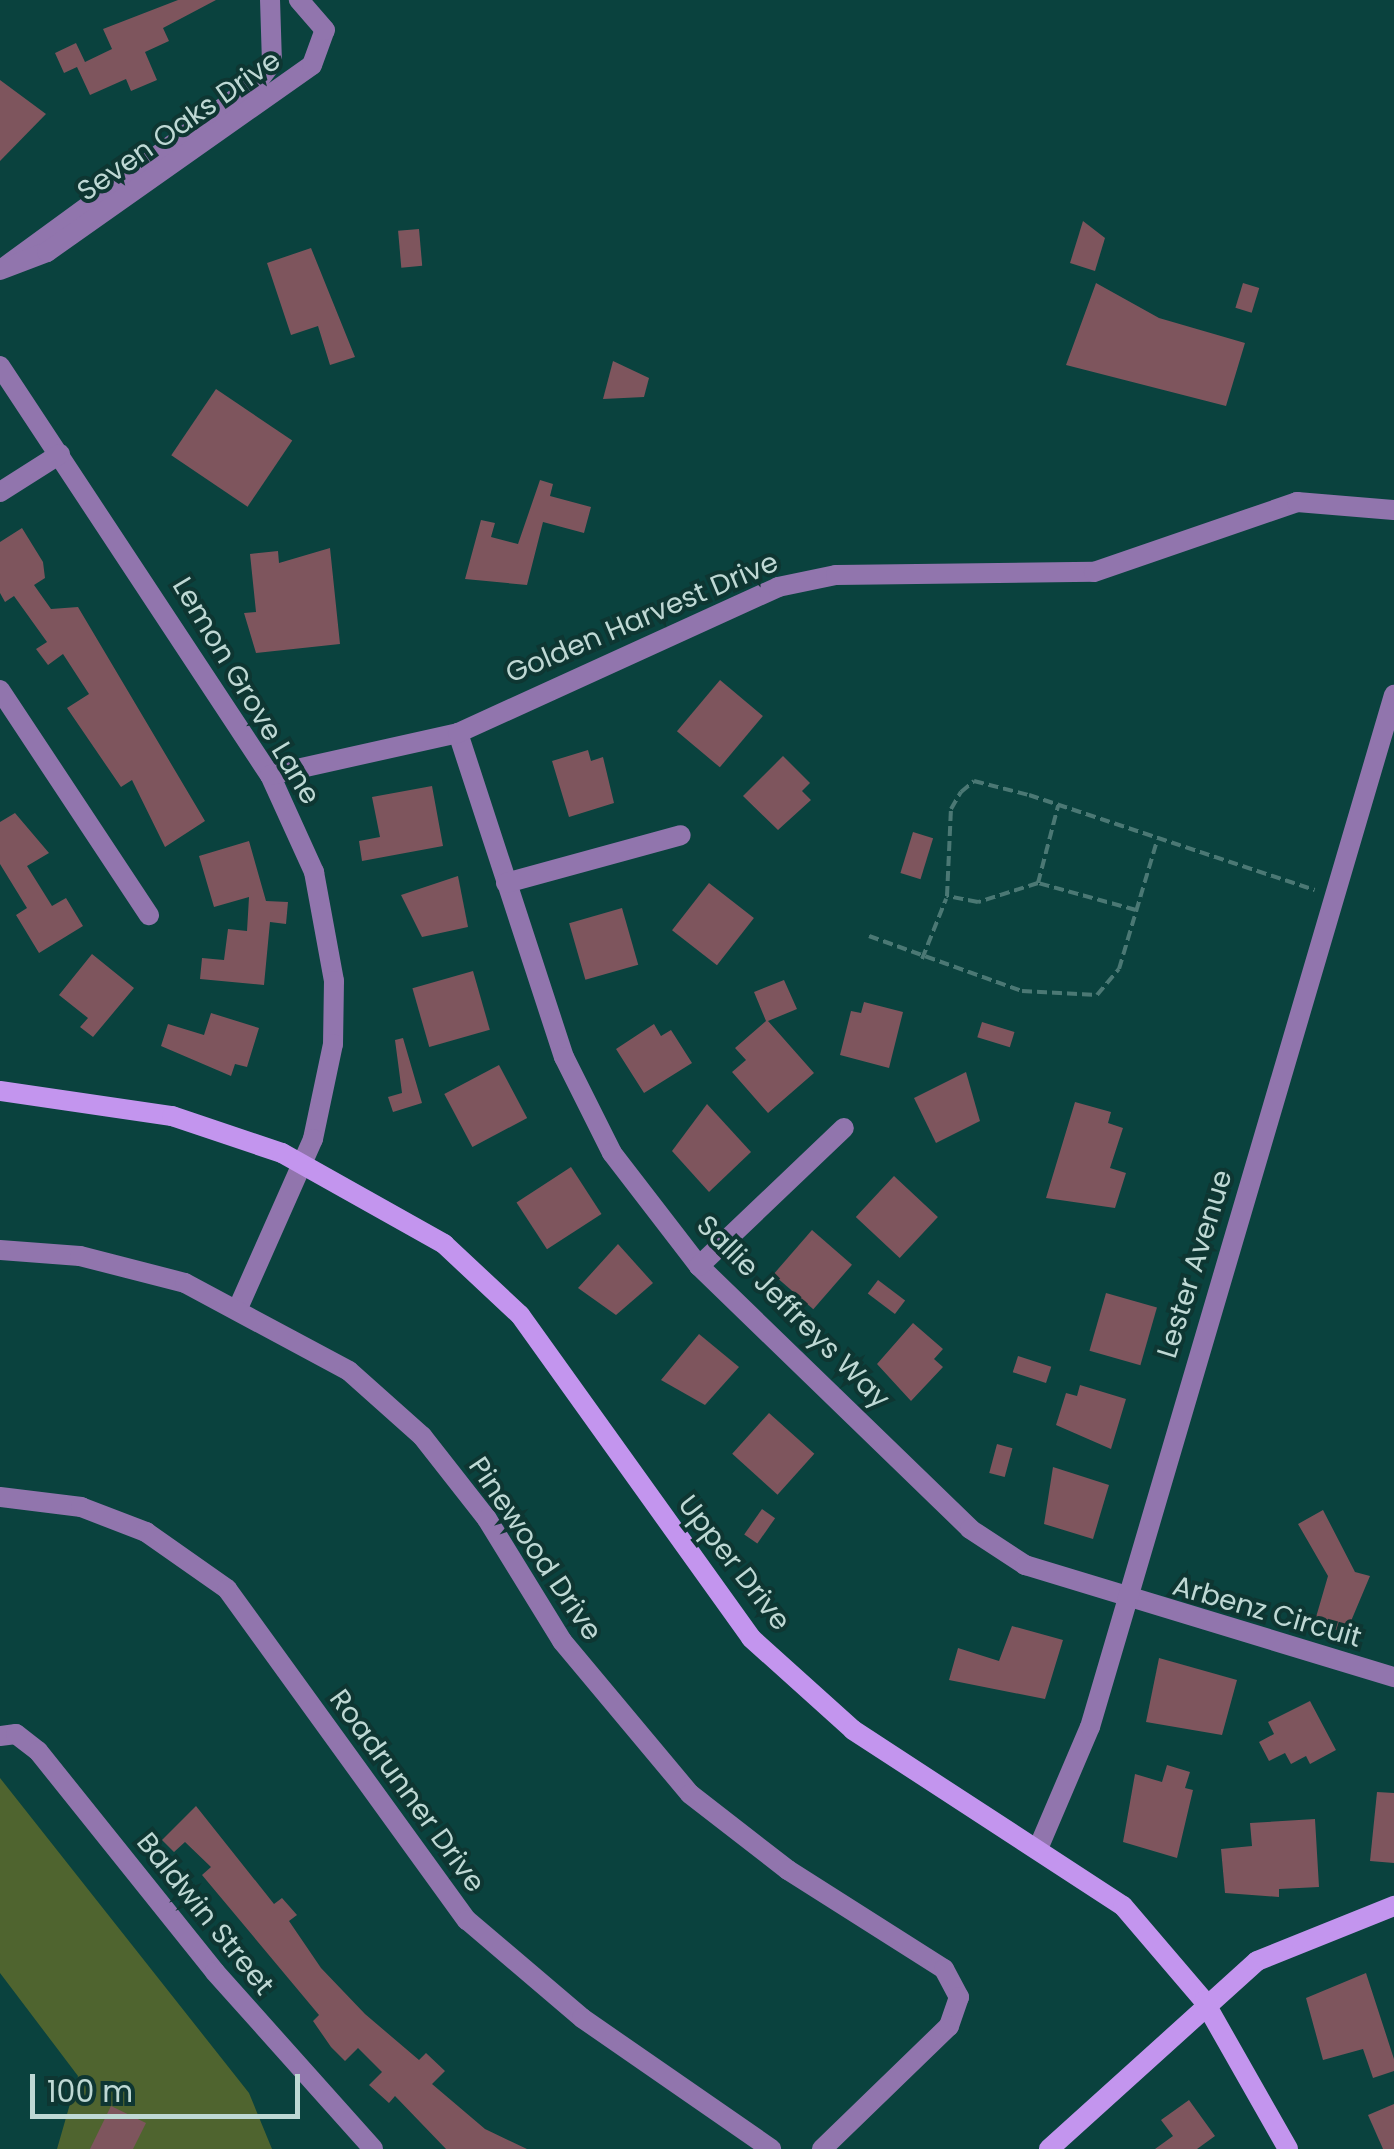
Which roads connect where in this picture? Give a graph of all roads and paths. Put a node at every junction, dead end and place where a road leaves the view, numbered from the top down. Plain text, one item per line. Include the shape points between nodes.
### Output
1 (270, 0) edge
2 (299, 0) edge
3 (3, 268) edge
4 (0, 366) edge
5 (60, 454) junction
6 (0, 492) edge
7 (1394, 510) edge
8 (0, 690) edge
9 (1394, 695) edge
10 (458, 733) junction
11 (270, 775) junction
12 (1058, 806) junction
13 (681, 835) dead end
14 (1157, 841) junction
15 (506, 882) junction
16 (1038, 883) junction
17 (947, 896) junction
18 (1334, 898) junction
19 (1136, 910) junction
20 (149, 915) dead end
21 (869, 936) dead end
22 (922, 959) junction
23 (0, 1091) edge
24 (844, 1128) dead end
25 (304, 1162) junction
26 (0, 1250) edge
27 (698, 1266) junction
28 (239, 1306) junction
29 (0, 1496) edge
30 (1124, 1600) junction
31 (1394, 1677) edge
32 (8, 1735) edge
33 (1040, 1844) junction
34 (1394, 1906) edge
35 (1204, 2001) junction
36 (374, 2149) edge
37 (771, 2149) edge
38 (822, 2149) edge
39 (1049, 2149) edge
40 (1288, 2149) edge

1 - 3 street, Seven Oaks Drive via 272,63 256,84
2 - 3 street, Seven Oaks Drive via 325,30 312,65 47,252
4 - 5 street, Lemon Grove Lane
5 - 6 street
5 - 11 street, Lemon Grove Lane
7 - 10 street, Golden Harvest Drive via 1296,502 1094,572 836,575 778,586
8 - 20 street
9 - 18 street, Lester Avenue
10 - 11 street, Golden Harvest Drive
10 - 15 street, Sallie Jeffreys Way via 480,778
11 - 25 street, Lemon Grove Lane via 314,872 334,981 333,1044
12 - 14 path
12 - 16 path
12 - 17 path via 974,780 951,809
13 - 15 street
14 - 18 path via 1275,872
14 - 19 path
15 - 27 street, Sallie Jeffreys Way via 564,1058 612,1153
16 - 17 path via 978,902
16 - 19 path
17 - 22 path
18 - 30 street, Lester Avenue
19 - 22 path via 1118,970 1097,995 1059,999
21 - 22 path
23 - 25 main road, Upper Drive via 172,1116
24 - 27 street
25 - 28 street, Lemon Grove Lane
25 - 33 main road, Upper Drive via 444,1244 520,1315 751,1638 853,1730
26 - 28 street, Pinewood Drive via 128,1266
27 - 30 street, Sallie Jeffreys Way via 970,1529 1051,1578
28 - 38 street, Pinewood Drive via 350,1370 422,1436 487,1519 562,1641 690,1794 788,1870 944,1969 959,1997 949,2026
29 - 37 street, Roadrunner Drive via 81,1507 146,1532 227,1589 467,1920 582,2018
30 - 31 street, Arbenz Circuit
30 - 33 street, Lester Avenue via 1074,1778
32 - 36 street, Baldwin Street
33 - 35 main road, Upper Drive via 1123,1906
34 - 35 main road via 1308,1936
35 - 39 main road
35 - 40 main road, Upper Drive

